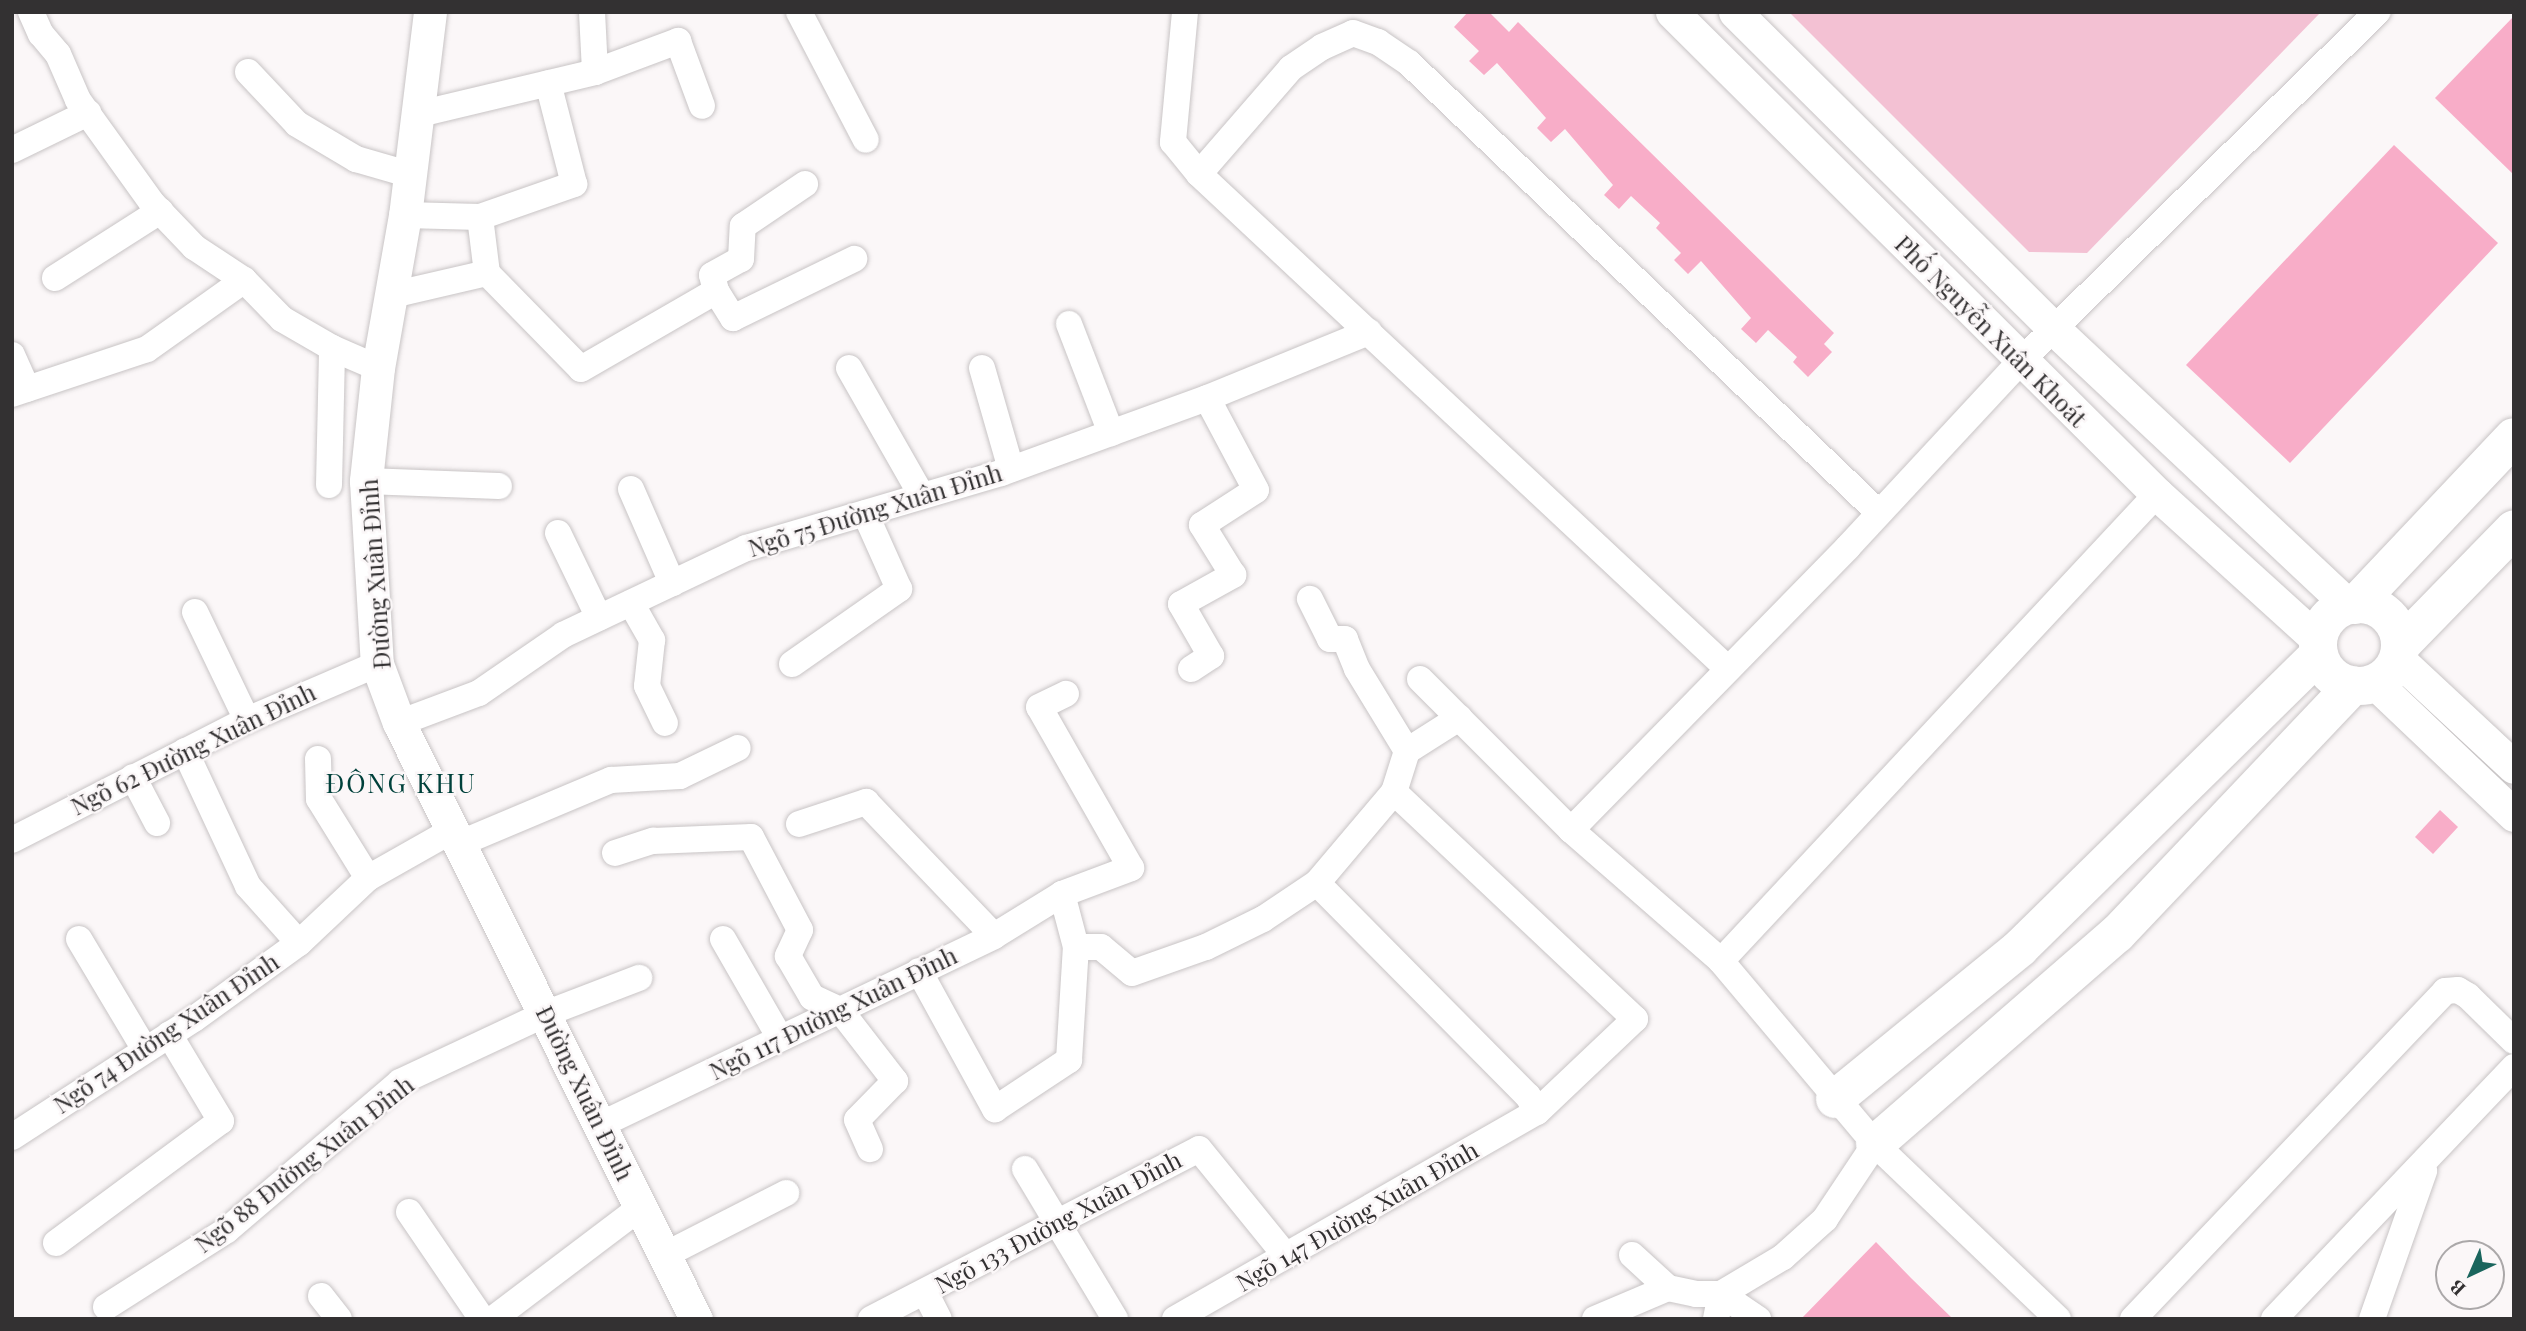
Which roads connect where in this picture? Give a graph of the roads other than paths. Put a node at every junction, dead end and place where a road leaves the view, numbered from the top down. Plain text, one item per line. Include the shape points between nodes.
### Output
1 (31, 12) edge
2 (430, 12) edge
3 (592, 12) edge
4 (799, 12) edge
5 (1185, 12) edge
6 (1672, 12) edge
7 (1735, 12) edge
8 (2377, 12) edge
9 (248, 72) dead end
10 (596, 72) junction
11 (548, 83) junction
12 (702, 106) dead end
13 (88, 113) junction
14 (415, 116) junction
15 (866, 140) dead end
16 (12, 150) edge
17 (408, 174) junction
18 (1199, 174) junction
19 (805, 184) dead end
20 (160, 211) junction
21 (405, 215) junction
22 (480, 217) junction
23 (854, 259) dead end
24 (487, 273) junction
25 (55, 278) dead end
26 (244, 280) junction
27 (716, 291) junction
28 (392, 295) junction
29 (1069, 324) dead end
30 (2054, 329) junction
31 (1369, 332) junction
32 (332, 348) junction
33 (12, 355) edge
34 (2021, 361) junction
35 (378, 368) junction
36 (849, 368) dead end
37 (982, 368) dead end
38 (20, 391) edge
39 (1207, 398) junction
40 (1111, 433) junction
41 (2514, 437) edge
42 (1011, 469) junction
43 (366, 481) junction
44 (329, 485) dead end
45 (499, 486) dead end
46 (631, 489) dead end
47 (2157, 494) junction
48 (922, 496) junction
49 (865, 513) junction
50 (1879, 513) junction
51 (2514, 529) edge
52 (558, 533) dead end
53 (673, 583) junction
54 (1310, 599) dead end
55 (631, 603) junction
56 (2352, 605) junction
57 (195, 612) dead end
58 (599, 618) junction
59 (2319, 647) junction
60 (377, 664) junction
61 (792, 664) dead end
62 (1728, 668) junction
63 (2382, 668) junction
64 (1191, 669) dead end
65 (1420, 679) dead end
66 (1066, 694) dead end
67 (1459, 718) junction
68 (247, 720) junction
69 (399, 723) junction
70 (664, 723) dead end
71 (738, 748) dead end
72 (186, 751) junction
73 (1408, 751) junction
74 (318, 759) dead end
75 (2514, 768) edge
76 (133, 777) junction
77 (1394, 792) junction
78 (2514, 815) edge
79 (157, 823) dead end
80 (799, 824) dead end
81 (1571, 830) junction
82 (457, 836) junction
83 (12, 840) edge
84 (615, 853) dead end
85 (368, 877) junction
86 (1317, 883) junction
87 (1062, 894) junction
88 (994, 936) junction
89 (79, 939) dead end
90 (723, 939) dead end
91 (299, 943) junction
92 (1076, 947) junction
93 (1721, 961) junction
94 (919, 971) junction
95 (639, 978) dead end
96 (840, 1010) junction
97 (545, 1014) junction
98 (169, 1034) junction
99 (780, 1038) junction
100 (2514, 1041) edge
101 (145, 1048) junction
102 (2514, 1067) edge
103 (1835, 1100) junction
104 (1537, 1112) junction
105 (600, 1125) junction
106 (12, 1137) edge
107 (1875, 1144) junction
108 (870, 1149) dead end
109 (2427, 1163) junction
110 (1025, 1169) dead end
111 (786, 1194) dead end
112 (641, 1207) junction
113 (409, 1212) dead end
114 (1060, 1222) junction
115 (56, 1243) dead end
116 (667, 1254) junction
117 (1285, 1255) junction
118 (1632, 1255) dead end
119 (1668, 1288) junction
120 (925, 1292) junction
121 (321, 1296) dead end
122 (1719, 1306) edge
123 (106, 1307) dead end
124 (339, 1319) edge
125 (482, 1319) edge
126 (493, 1319) edge
127 (696, 1319) edge
128 (870, 1319) edge
129 (939, 1319) edge
130 (1115, 1319) edge
131 (1175, 1319) edge
132 (1595, 1319) edge
133 (1758, 1319) edge
134 (2058, 1319) edge
135 (2133, 1319) edge
136 (2274, 1319) edge
137 (2372, 1319) edge

1 - 13 street
2 - 14 street, Đường Xuân Đỉnh
3 - 10 street
4 - 15 street
5 - 18 street via 1173,142
6 - 34 street, Phố Nguyễn Xuân Khoát
7 - 30 street
8 - 30 street
9 - 17 street via 298,124 356,159
10 - 11 street
10 - 12 street via 678,41
11 - 14 street
11 - 22 street via 574,184
13 - 16 street
13 - 20 street
14 - 17 street, Đường Xuân Đỉnh
17 - 21 street, Đường Xuân Đỉnh
18 - 31 street
18 - 50 street via 1291,68 1353,33 1378,41 1409,63
19 - 27 street via 743,226 741,259 712,275
20 - 25 street
20 - 26 street via 194,247
21 - 22 street
21 - 28 street, Đường Xuân Đỉnh
22 - 24 street
23 - 27 street via 733,318
24 - 27 street via 581,369
24 - 28 street
26 - 32 street via 282,318
26 - 38 street via 147,349
28 - 35 street, Đường Xuân Đỉnh
29 - 40 street
30 - 34 street
30 - 56 street
31 - 39 street, Ngõ 75 Đường Xuân Đỉnh
31 - 62 street
32 - 35 street
32 - 44 street
33 - 38 street
34 - 47 street, Phố Nguyễn Xuân Khoát
34 - 50 street
35 - 43 street, Đường Xuân Đỉnh
36 - 48 street
37 - 42 street
39 - 40 street, Ngõ 75 Đường Xuân Đỉnh
39 - 64 street via 1256,490 1202,526 1233,575 1181,604 1211,656
40 - 42 street, Ngõ 75 Đường Xuân Đỉnh
41 - 56 main road
42 - 48 street, Ngõ 75 Đường Xuân Đỉnh
43 - 45 street
43 - 60 street, Đường Xuân Đỉnh
46 - 53 street
47 - 59 street, Phố Nguyễn Xuân Khoát
47 - 93 street
48 - 49 street, Ngõ 75 Đường Xuân Đỉnh
49 - 53 street, Ngõ 75 Đường Xuân Đỉnh via 746,548
49 - 61 street via 899,589
50 - 62 street
51 - 63 main road
52 - 58 street
53 - 55 street, Ngõ 75 Đường Xuân Đỉnh
54 - 73 street via 1331,639 1345,639 1357,669
55 - 58 street, Ngõ 75 Đường Xuân Đỉnh
55 - 70 street via 652,639 646,686
56 - 59 main road via 2330,616
56 - 63 main road via 2381,611 2398,632
57 - 68 street
58 - 69 street, Ngõ 75 Đường Xuân Đỉnh via 563,635 479,694
59 - 63 main road via 2332,677
59 - 103 main road via 2020,948
60 - 68 street, Ngõ 62 Đường Xuân Đỉnh
60 - 69 street, Đường Xuân Đỉnh
62 - 81 street
63 - 75 street
63 - 78 street
63 - 107 main road via 2117,934
65 - 67 street
66 - 87 street, Ngõ 117 Đường Xuân Đỉnh via 1039,707 1131,868
67 - 73 street
67 - 81 street
68 - 72 street, Ngõ 62 Đường Xuân Đỉnh
69 - 82 street, Đường Xuân Đỉnh
71 - 82 street, Ngõ 74 Đường Xuân Đỉnh via 680,776 611,780
72 - 76 street, Ngõ 62 Đường Xuân Đỉnh
72 - 91 street via 248,886
73 - 77 street
74 - 85 street via 319,799
76 - 79 street
76 - 83 street, Ngõ 62 Đường Xuân Đỉnh
77 - 86 street
77 - 104 street, Ngõ 147 Đường Xuân Đỉnh via 1635,1019
80 - 88 street via 866,802
81 - 93 street
82 - 85 street, Ngõ 74 Đường Xuân Đỉnh
82 - 97 street, Đường Xuân Đỉnh
84 - 96 street via 653,841 751,837 800,930 788,956 812,997
85 - 91 street, Ngõ 74 Đường Xuân Đỉnh
86 - 92 street via 1264,919 1132,973 1101,947
86 - 104 street via 1528,1096
87 - 88 street, Ngõ 117 Đường Xuân Đỉnh
87 - 92 street
88 - 94 street, Ngõ 117 Đường Xuân Đỉnh
89 - 101 street
90 - 99 street
91 - 98 street, Ngõ 74 Đường Xuân Đỉnh
92 - 94 street via 1069,1060 995,1109
93 - 103 street
94 - 96 street, Ngõ 117 Đường Xuân Đỉnh
95 - 97 street, Ngõ 88 Đường Xuân Đỉnh
96 - 99 street, Ngõ 117 Đường Xuân Đỉnh
96 - 108 street via 895,1081 857,1120
97 - 105 street, Đường Xuân Đỉnh
97 - 123 street, Ngõ 88 Đường Xuân Đỉnh via 400,1082 227,1230
98 - 101 street, Ngõ 74 Đường Xuân Đỉnh
98 - 115 street via 221,1121
99 - 105 street, Ngõ 117 Đường Xuân Đỉnh
100 - 135 street via 2468,996 2458,990 2445,991
101 - 106 street, Ngõ 74 Đường Xuân Đỉnh
102 - 109 street
103 - 107 street
104 - 117 street, Ngõ 147 Đường Xuân Đỉnh
105 - 112 street, Đường Xuân Đỉnh
107 - 122 street via 1825,1219
107 - 134 street
109 - 136 street
109 - 137 street
110 - 114 street
111 - 116 street
112 - 116 street, Đường Xuân Đỉnh
112 - 126 street
113 - 125 street
114 - 117 street, Ngõ 133 Đường Xuân Đỉnh via 1199,1149
114 - 120 street, Ngõ 133 Đường Xuân Đỉnh
114 - 130 street
116 - 127 street, Đường Xuân Đỉnh
117 - 131 street, Ngõ 147 Đường Xuân Đỉnh
118 - 119 street
119 - 122 street via 1696,1294
119 - 132 street
120 - 128 street, Ngõ 133 Đường Xuân Đỉnh
120 - 129 street
121 - 124 street
122 - 133 street

